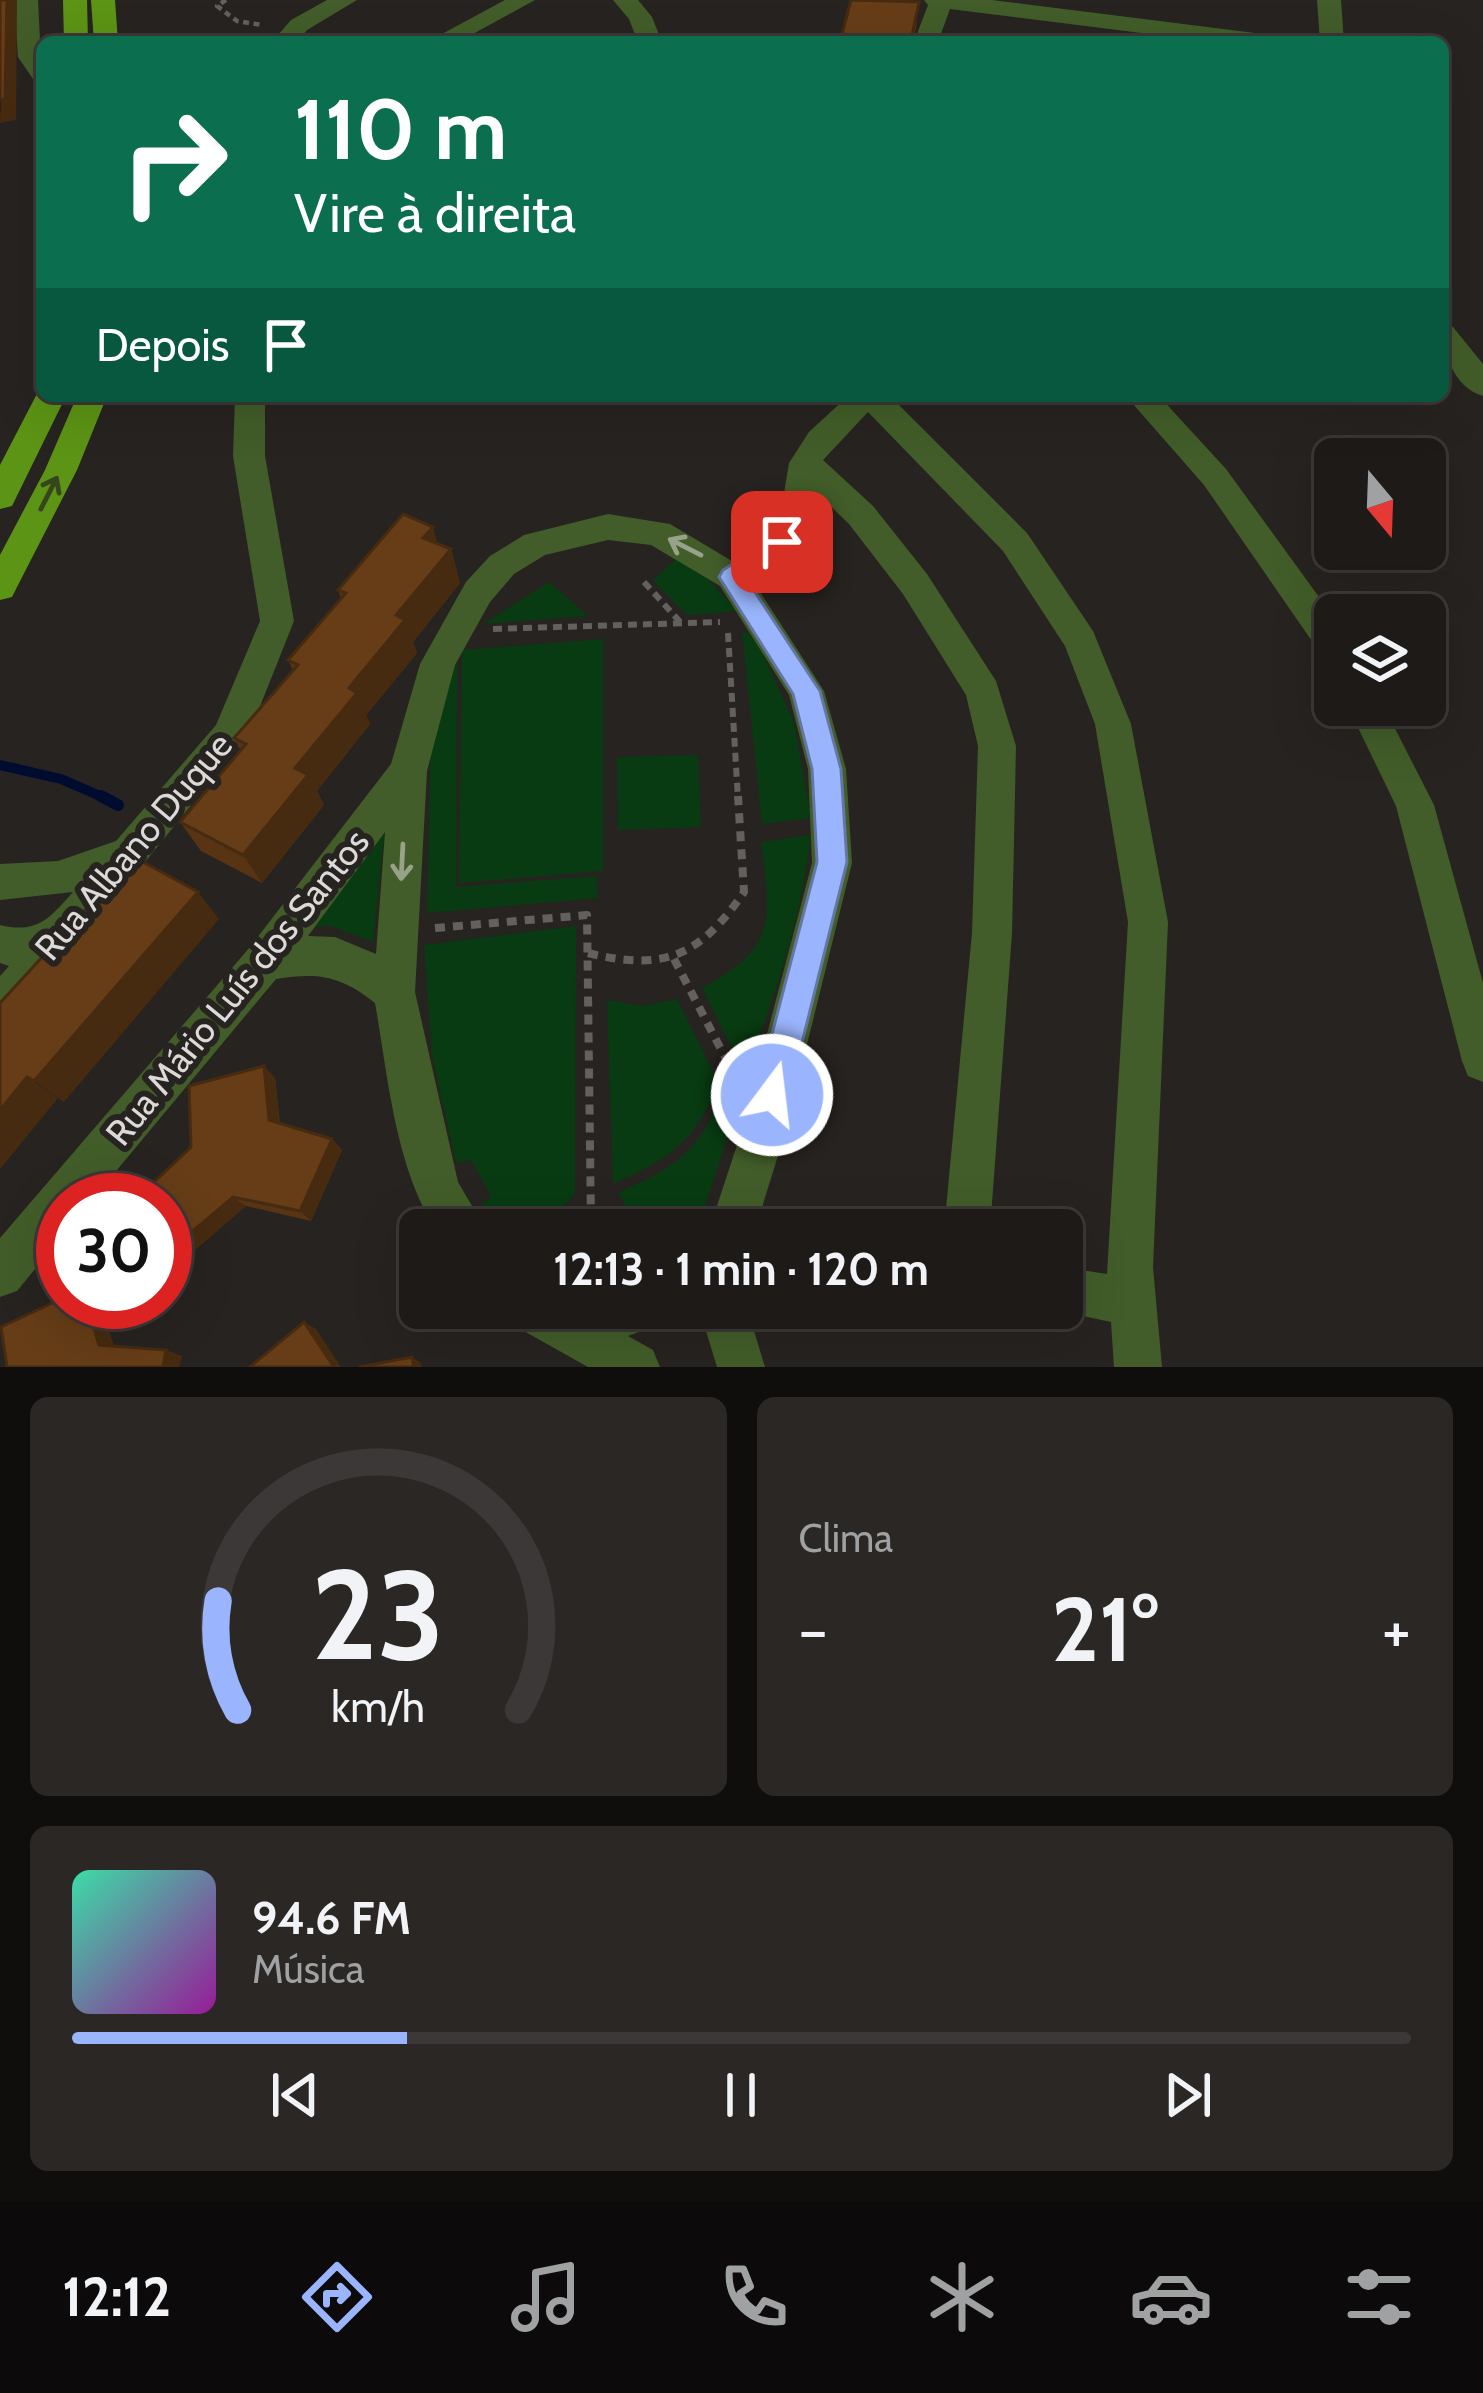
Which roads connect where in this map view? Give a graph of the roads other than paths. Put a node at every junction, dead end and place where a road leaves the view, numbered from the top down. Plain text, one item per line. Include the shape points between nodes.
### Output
1 (26, 0) edge
2 (75, 0) edge
3 (103, 0) edge
4 (345, 0) edge
5 (523, 0) edge
6 (625, 0) edge
7 (1330, 0) edge
8 (938, 1) edge
9 (76, 36) edge
10 (106, 36) edge
11 (290, 36) edge
12 (451, 36) edge
13 (648, 36) edge
14 (928, 36) edge
15 (1222, 36) edge
16 (1331, 36) edge
17 (36, 66) edge
18 (1449, 342) edge
19 (1483, 386) edge
20 (48, 402) edge
21 (89, 402) edge
22 (250, 402) edge
23 (862, 402) edge
24 (876, 402) edge
25 (1146, 402) edge
26 (805, 463) junction
27 (0, 497) edge
28 (732, 577) junction
29 (0, 587) edge
30 (1314, 617) edge
31 (1376, 726) edge
32 (408, 771) junction
33 (126, 856) junction
34 (58, 879) junction
35 (0, 882) edge
36 (62, 932) junction
37 (0, 946) edge
38 (266, 961) junction
39 (0, 984) edge
40 (394, 992) junction
41 (0, 1008) edge
42 (1483, 1061) edge
43 (449, 1209) edge
44 (739, 1209) edge
45 (970, 1209) edge
46 (0, 1274) edge
47 (1083, 1294) edge
48 (1133, 1302) junction
49 (566, 1329) edge
50 (729, 1329) edge
51 (636, 1367) edge
52 (741, 1367) edge
53 (1138, 1367) edge

1 - 17 street
2 - 9 main road
3 - 10 main road
4 - 11 street
5 - 12 street
6 - 13 street
7 - 16 street
8 - 14 street
8 - 15 street
18 - 19 street
20 - 27 main road
29 -> 21 main road
22 - 33 street, Rua Albano Duque via 249,456 277,621 231,734
23 - 26 street via 834,422
24 - 48 street via 1016,542 1081,641 1113,724 1148,922
25 - 30 street via 1215,477
26 - 28 street via 798,522
26 - 45 street via 861,515 915,584 983,692 997,746
28 -> 32 street via 658,533 608,527 536,544 478,592 438,664
28 - 44 street via 806,691 826,769 832,862
31 - 42 street via 1415,805
32 - 38 street, Rua Mário Luís dos Santos
32 -> 40 street
33 - 34 street
33 - 36 street, Rua Albano Duque
34 - 35 street
34 - 36 street via 71,896
36 - 37 street via 23,950
36 - 41 street, Rua Albano Duque
37 - 39 street
38 - 40 street via 319,952 355,960
38 - 46 street, Rua Mário Luís dos Santos
40 - 43 street via 438,1192
47 - 48 street
48 - 53 street
49 - 51 street
50 - 52 street

